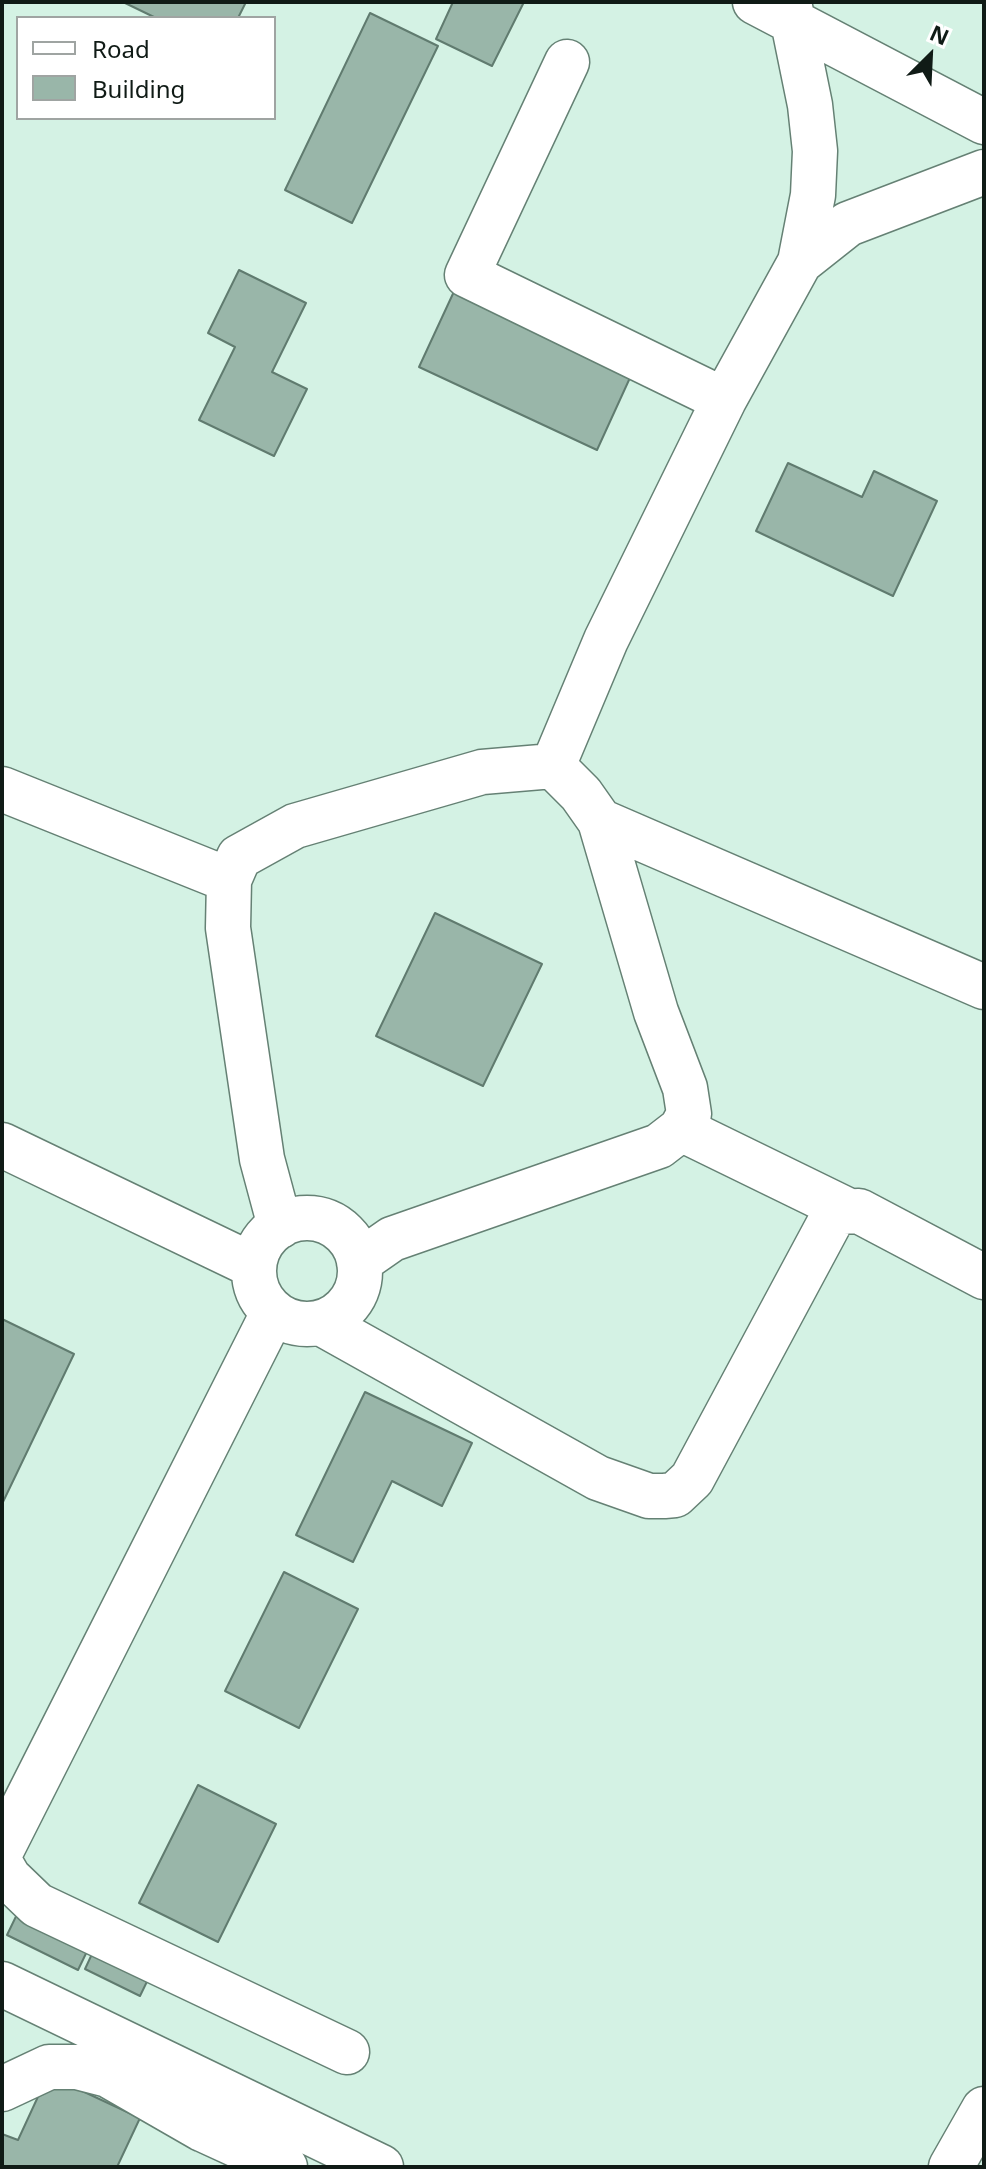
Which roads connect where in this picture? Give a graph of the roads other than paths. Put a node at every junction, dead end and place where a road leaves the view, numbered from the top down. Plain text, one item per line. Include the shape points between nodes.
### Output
1 (778, 8) edge
2 (567, 62) dead end
3 (984, 122) edge
4 (984, 172) edge
5 (800, 262) junction
6 (724, 400) junction
7 (553, 766) junction
8 (2, 789) edge
9 (600, 821) junction
10 (229, 880) junction
11 (984, 987) edge
12 (681, 1129) junction
13 (2, 1145) edge
14 (847, 1210) junction
15 (280, 1226) junction
16 (359, 1262) junction
17 (254, 1266) junction
18 (984, 1277) edge
19 (273, 1313) junction
20 (321, 1323) junction
21 (2, 1849) edge
22 (2, 1866) edge
23 (2, 1984) edge
24 (347, 2052) dead end
25 (2, 2089) edge
26 (224, 2090) junction
27 (984, 2109) edge
28 (202, 2129) junction
29 (333, 2157) edge
30 (965, 2161) edge
31 (285, 2167) edge
32 (381, 2167) edge

1 - 3 lane
1 - 5 lane via 810,105 815,151
2 - 6 lane via 467,275
4 - 5 lane via 848,224
5 - 6 lane
6 - 7 lane via 606,640
7 - 9 lane
7 - 10 lane via 482,772 295,826 239,857
8 - 10 lane
9 - 11 lane
9 - 12 lane via 656,1012 685,1088 689,1114
10 - 15 lane via 228,928 241,1024 262,1159
12 - 14 lane
12 - 16 lane via 659,1146 392,1239
13 - 17 lane
14 - 18 lane via 873,1217
14 - 20 lane via 831,1220 692,1479 675,1495 649,1496 598,1478
15 - 16 lane via 306,1218 330,1224 352,1245
15 - 17 lane via 258,1250
16 - 20 lane via 353,1297
17 - 19 lane via 255,1282
19 - 20 lane via 290,1321
19 - 21 lane
22 - 24 lane via 37,1905
23 - 26 lane
25 - 28 lane via 49,2067 77,2067 108,2075
26 - 28 lane
26 - 29 lane
27 - 30 lane
28 - 31 lane
29 - 32 lane

